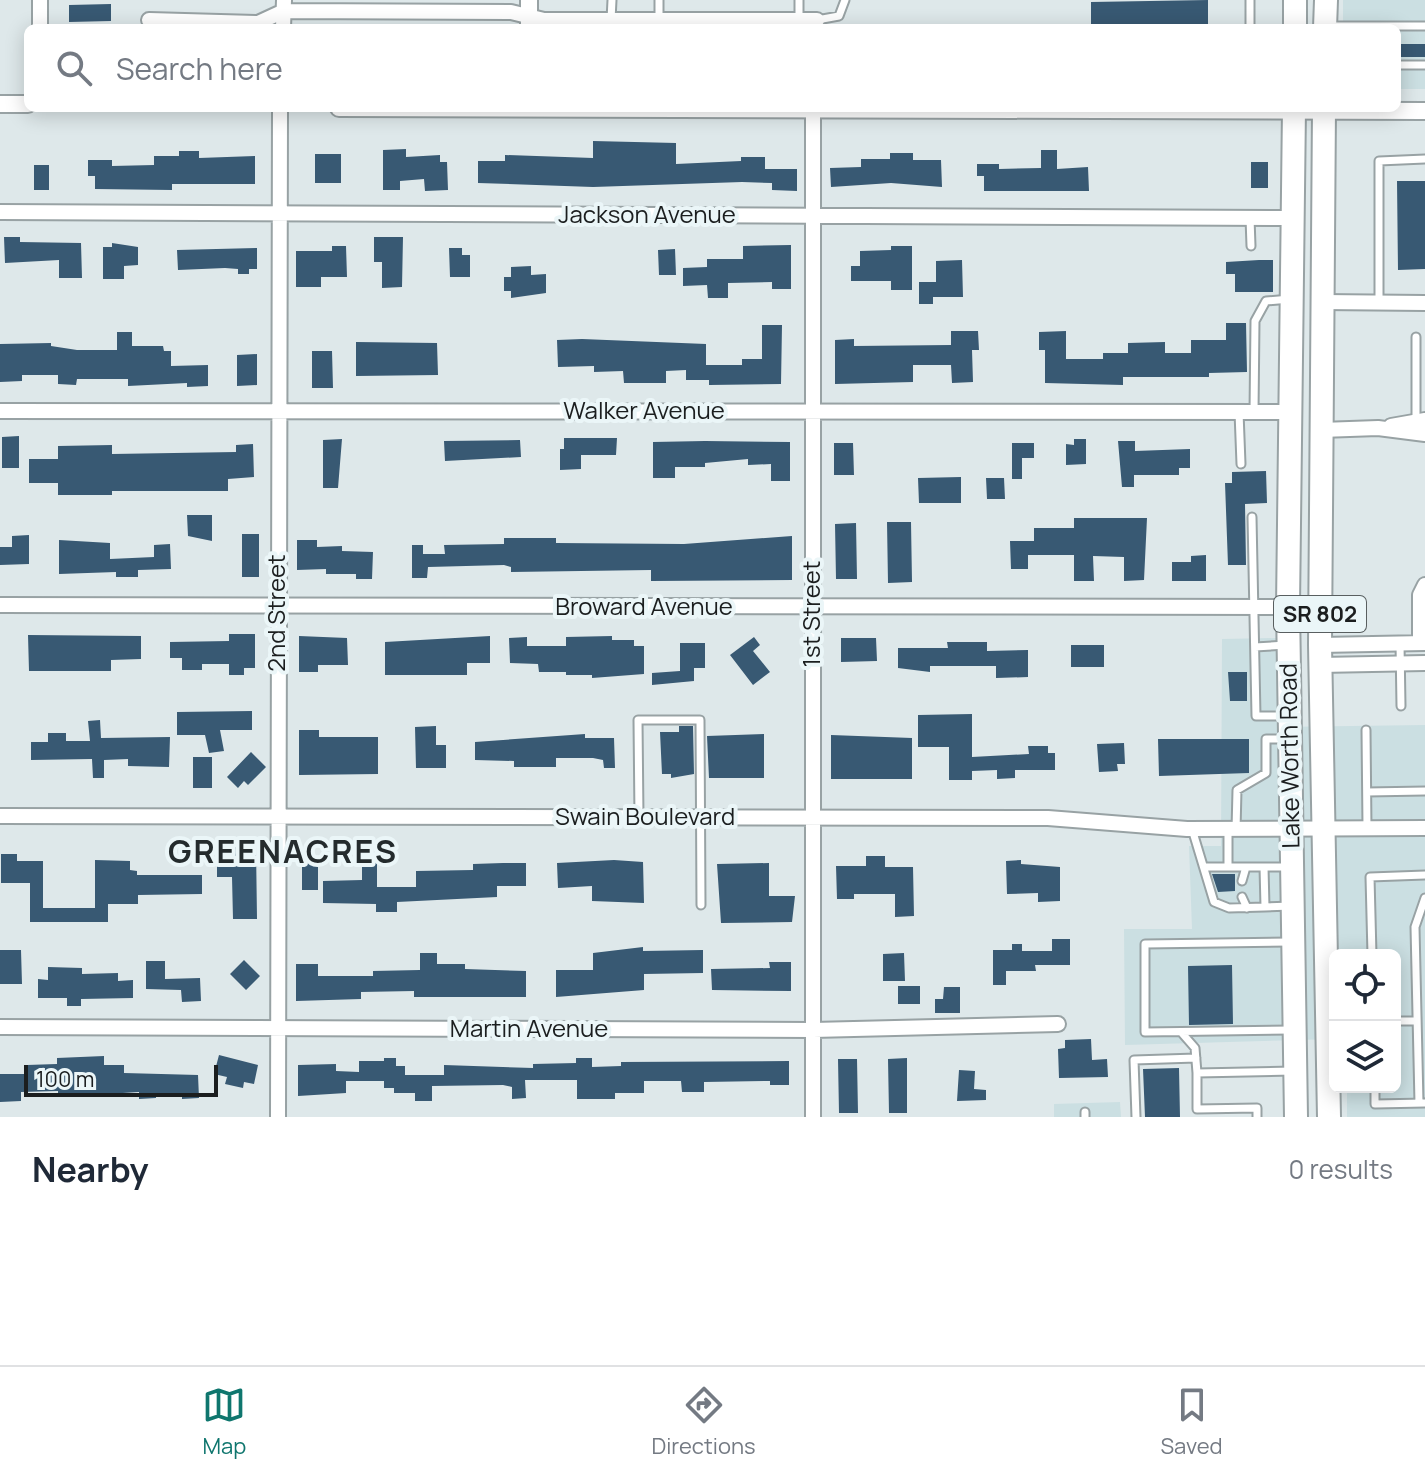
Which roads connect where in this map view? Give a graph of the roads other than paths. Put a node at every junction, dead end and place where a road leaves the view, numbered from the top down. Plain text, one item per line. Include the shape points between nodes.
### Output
1 (40, 0) edge
2 (612, 0) edge
3 (659, 0) edge
4 (799, 0) edge
5 (845, 0) edge
6 (1250, 0) edge
7 (1295, 0) edge
8 (1326, 0) edge
9 (284, 6) edge
10 (529, 15) edge
11 (149, 20) dead end
12 (611, 20) junction
13 (659, 20) junction
14 (799, 20) junction
15 (817, 20) joint
16 (40, 24) edge
17 (1250, 24) edge
18 (1295, 24) edge
19 (1326, 24) edge
20 (1401, 26) edge
21 (1425, 26) edge
22 (1401, 65) edge
23 (1425, 65) edge
24 (0, 104) edge
25 (24, 104) edge
26 (1401, 111) edge
27 (1425, 111) edge
28 (280, 112) edge
29 (813, 112) edge
30 (1294, 112) edge
31 (1324, 112) edge
32 (1425, 159) edge
33 (0, 212) edge
34 (280, 214) junction
35 (814, 215) junction
36 (1250, 218) junction
37 (1294, 218) junction
38 (1251, 246) dead end
39 (1292, 299) junction
40 (1322, 302) junction
41 (1379, 302) junction
42 (1425, 303) edge
43 (1416, 337) dead end
44 (278, 410) junction
45 (0, 411) edge
46 (814, 411) junction
47 (1246, 412) junction
48 (1289, 412) junction
49 (1420, 427) edge
50 (1321, 430) junction
51 (1241, 464) dead end
52 (1321, 480) junction
53 (1252, 517) dead end
54 (1425, 585) edge
55 (0, 605) edge
56 (277, 606) junction
57 (812, 607) junction
58 (1288, 607) junction
59 (1254, 608) junction
60 (1422, 643) edge
61 (1400, 644) junction
62 (1288, 645) junction
63 (1255, 647) junction
64 (1320, 655) junction
65 (1400, 663) junction
66 (1425, 663) edge
67 (1401, 706) dead end
68 (1289, 728) junction
69 (1366, 730) dead end
70 (1425, 791) edge
71 (1367, 792) junction
72 (0, 816) edge
73 (276, 817) junction
74 (639, 817) junction
75 (702, 817) junction
76 (811, 818) junction
77 (1425, 828) edge
78 (1192, 829) junction
79 (1232, 830) junction
80 (1323, 830) junction
81 (1367, 830) junction
82 (1290, 831) junction
83 (1206, 867) junction
84 (1228, 867) junction
85 (1264, 867) junction
86 (1291, 867) junction
87 (1425, 875) edge
88 (1425, 898) edge
89 (701, 905) dead end
90 (1292, 906) junction
91 (1265, 907) junction
92 (1425, 926) edge
93 (1415, 927) junction
94 (1293, 942) junction
95 (1372, 949) edge
96 (1331, 1021) edge
97 (1401, 1021) edge
98 (1417, 1021) junction
99 (1058, 1024) dead end
100 (0, 1027) edge
101 (278, 1027) junction
102 (813, 1030) junction
103 (1294, 1030) junction
104 (1181, 1032) junction
105 (1196, 1058) junction
106 (1295, 1071) junction
107 (1197, 1073) junction
108 (1330, 1093) edge
109 (1375, 1093) edge
110 (1422, 1103) edge
111 (278, 1117) edge
112 (813, 1117) edge
113 (1136, 1117) edge
114 (1257, 1117) edge
115 (1296, 1117) edge
116 (1329, 1117) edge

1 - 16 street
2 - 12 lane
3 - 13 lane
4 - 14 lane
5 - 15 lane via 839,16
6 - 17 lane
7 - 18 main road
8 - 19 main road
9 - 10 street
9 - 11 street via 258,23
10 - 12 street
12 - 13 street
13 - 14 street
14 - 15 street
20 - 21 lane
22 - 23 lane
24 - 25 street
26 - 27 street
28 - 34 street, 2nd Street
29 - 35 street, 1st Street
30 - 37 main road, Lake Worth Road / SR 802
31 - 40 main road, Lake Worth Road / SR 802
32 - 41 lane via 1379,161
33 - 34 street, Jackson Avenue
34 - 35 street, Jackson Avenue
34 - 44 street, 2nd Street
35 - 36 street, Jackson Avenue
35 - 46 street, 1st Street
36 - 37 street, Jackson Avenue
36 - 38 lane
37 - 39 main road, Lake Worth Road / SR 802
39 - 47 lane via 1266,301 1255,321
39 - 48 main road, Lake Worth Road / SR 802
40 - 41 street
40 - 50 main road, Lake Worth Road / SR 802
41 - 42 street
43 - 49 lane
44 - 45 street, Walker Avenue
44 - 46 street, Walker Avenue
44 - 56 street, 2nd Street
46 - 47 street, Walker Avenue
46 - 57 street, 1st Street
47 - 48 street, Walker Avenue
47 - 51 lane
48 - 52 main road via 1308,441
48 - 58 main road, Lake Worth Road / SR 802
49 - 50 street
50 - 52 main road, Lake Worth Road / SR 802
52 - 64 main road, Lake Worth Road / SR 802
53 - 59 lane
54 - 60 street via 1420,595
55 - 56 street, Broward Avenue
56 - 57 street, Broward Avenue
56 - 73 street, 2nd Street
57 - 59 street, Broward Avenue
57 - 76 street, 1st Street
58 - 59 street, Broward Avenue
58 - 62 main road, Lake Worth Road / SR 802
59 - 63 lane
60 - 61 street
61 - 64 street
61 - 65 lane
62 - 63 lane
62 - 68 main road, Lake Worth Road / SR 802
63 - 68 lane via 1256,716
64 - 65 street
64 - 80 main road, Lake Worth Road / SR 802
65 - 66 street
65 - 67 lane
68 - 79 lane via 1266,739 1266,773 1237,790
68 - 82 main road, Lake Worth Road / SR 802
69 - 71 lane
70 - 71 lane
71 - 81 lane
72 - 73 street, Swain Boulevard
73 - 74 street, Swain Boulevard
73 - 101 street, 2nd Street
74 - 75 street, Swain Boulevard
74 - 75 lane via 638,720 700,720
75 - 76 street, Swain Boulevard
75 - 89 lane
76 - 78 street, Swain Boulevard via 1048,818
76 - 102 street, 1st Street
77 - 81 street, Swain Boulevard
78 - 79 street, Swain Boulevard
78 - 83 lane
79 - 82 street, Swain Boulevard
79 - 84 lane
80 - 81 street, Swain Boulevard
80 - 82 street, Swain Boulevard
80 - 96 main road, Lake Worth Road / SR 802
82 - 86 main road, Lake Worth Road / SR 802
83 - 84 lane
83 - 91 lane via 1214,902 1221,907 1246,901
84 - 85 lane via 1245,876
85 - 86 lane
85 - 91 lane
86 - 90 main road, Lake Worth Road / SR 802
87 - 95 lane via 1370,877
88 - 93 lane
90 - 91 lane
90 - 94 main road, Lake Worth Road / SR 802
92 - 93 lane
93 - 98 lane
94 - 103 main road, Lake Worth Road / SR 802
94 - 104 lane via 1145,944 1145,1032
97 - 98 lane
98 - 110 lane
99 - 102 street, Martin Avenue
100 - 101 street, Martin Avenue
101 - 102 street, Martin Avenue
101 - 111 street, 2nd Street
102 - 112 street, 1st Street
103 - 104 lane
103 - 106 main road, Lake Worth Road / SR 802
104 - 105 lane via 1195,1048
105 - 107 lane
105 - 113 lane via 1134,1060
106 - 107 lane
106 - 115 main road, Lake Worth Road / SR 802
107 - 114 lane via 1197,1109 1257,1108
108 - 116 main road, Lake Worth Road / SR 802
109 - 110 lane via 1375,1104

